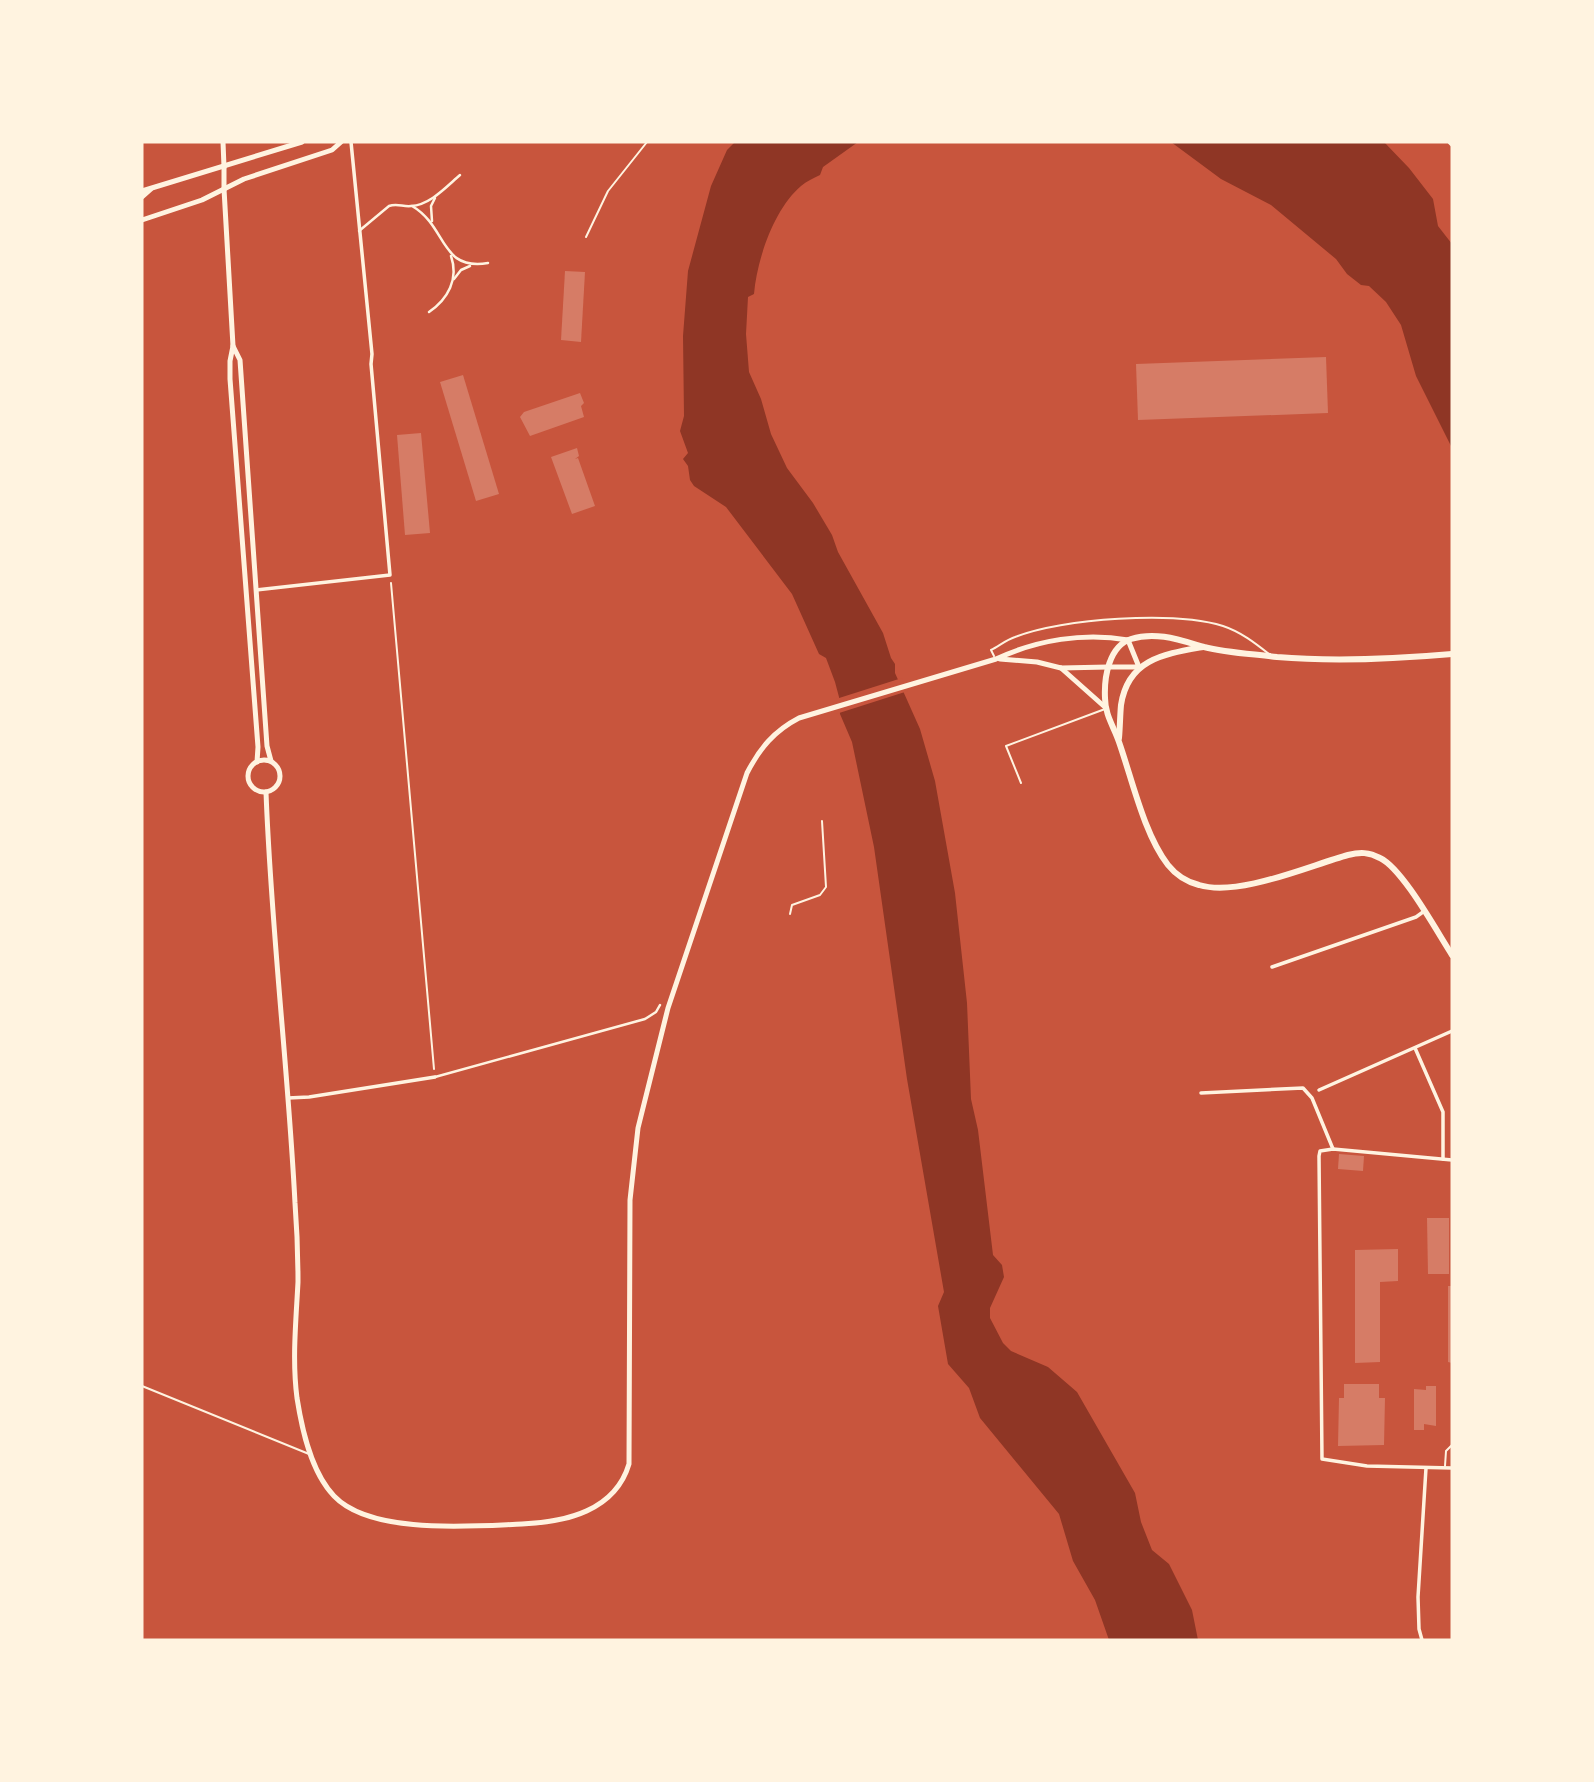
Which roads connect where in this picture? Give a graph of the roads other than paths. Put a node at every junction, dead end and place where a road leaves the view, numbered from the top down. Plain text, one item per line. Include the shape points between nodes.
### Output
1 (223, 142) edge
2 (302, 142) edge
3 (341, 142) edge
4 (351, 142) edge
5 (224, 167) junction
6 (460, 176) dead end
7 (154, 187) junction
8 (224, 189) junction
9 (142, 191) edge
10 (436, 195) junction
11 (142, 197) edge
12 (412, 206) junction
13 (142, 220) edge
14 (433, 224) junction
15 (359, 231) junction
16 (450, 253) junction
17 (488, 263) dead end
18 (473, 265) junction
19 (454, 279) junction
20 (429, 312) dead end
21 (233, 346) junction
22 (247, 590) junction
23 (256, 590) junction
24 (1128, 640) junction
25 (1205, 647) junction
26 (1452, 654) edge
27 (1273, 656) junction
28 (996, 659) junction
29 (1108, 667) junction
30 (1139, 667) junction
31 (1061, 668) junction
32 (1106, 708) junction
33 (1119, 740) junction
34 (271, 761) junction
35 (257, 762) junction
36 (1021, 783) dead end
37 (266, 792) junction
38 (1423, 912) junction
39 (1452, 955) edge
40 (1272, 967) dead end
41 (660, 1005) dead end
42 (1452, 1031) edge
43 (1415, 1047) junction
44 (435, 1077) joint
45 (1319, 1090) dead end
46 (1200, 1093) dead end
47 (287, 1098) junction
48 (1333, 1149) junction
49 (1443, 1159) junction
50 (1452, 1160) edge
51 (142, 1386) edge
52 (1452, 1445) edge
53 (311, 1455) junction
54 (1426, 1467) junction
55 (1445, 1467) junction
56 (1452, 1468) edge
57 (1422, 1640) edge

1 - 5 street
2 - 5 street
3 - 8 street via 332,150
4 - 15 street
5 - 7 street
5 - 8 street
6 - 10 street
7 - 9 street
7 - 11 street
8 - 13 street
8 - 21 street
10 - 12 street
10 - 14 street via 430,206
12 - 14 street
12 - 15 street via 389,206
14 - 16 street
15 - 23 street via 390,575
16 - 18 street
16 - 19 street
17 - 18 street
18 - 19 street
19 - 20 street via 446,296
21 - 22 street via 230,370
21 - 23 street via 240,360
22 - 23 street
22 - 35 street
23 - 34 street
24 - 25 main road via 1158,636
24 - 28 street via 1076,638 1014,650
24 - 29 main road
24 - 30 street
25 - 27 main road
25 - 30 main road via 1165,654
26 - 27 main road via 1380,659
27 - 28 lane via 1223,626 1173,617 1089,622 1028,633 991,650
28 - 31 street
28 - 53 street via 792,722 760,750 747,773 672,997 638,1128 631,1200 630,1452 622,1483 595,1508 553,1521 403,1523 365,1516 342,1503
29 - 30 street
29 - 31 street
29 - 32 main road
30 - 33 main road via 1125,691
31 - 32 street
32 - 33 main road
32 - 36 lane via 1006,746
33 - 38 main road via 1157,848 1179,876 1200,886 1232,887 1361,852 1389,864
34 - 35 street
34 - 37 street via 280,778 277,786
35 - 37 street via 248,779 255,790
37 - 47 street
38 - 39 main road
38 - 40 street
41 - 44 street via 645,1019
42 - 43 street
43 - 45 street
43 - 49 street via 1443,1112
44 - 47 street
46 - 48 street via 1303,1088 1312,1098
47 - 53 street via 298,1254 295,1377
48 - 49 street
48 - 54 street via 1320,1151 1319,1156 1322,1460
49 - 50 street
51 - 53 lane
52 - 55 lane via 1446,1451
54 - 55 street
54 - 57 street via 1418,1597
55 - 56 street

